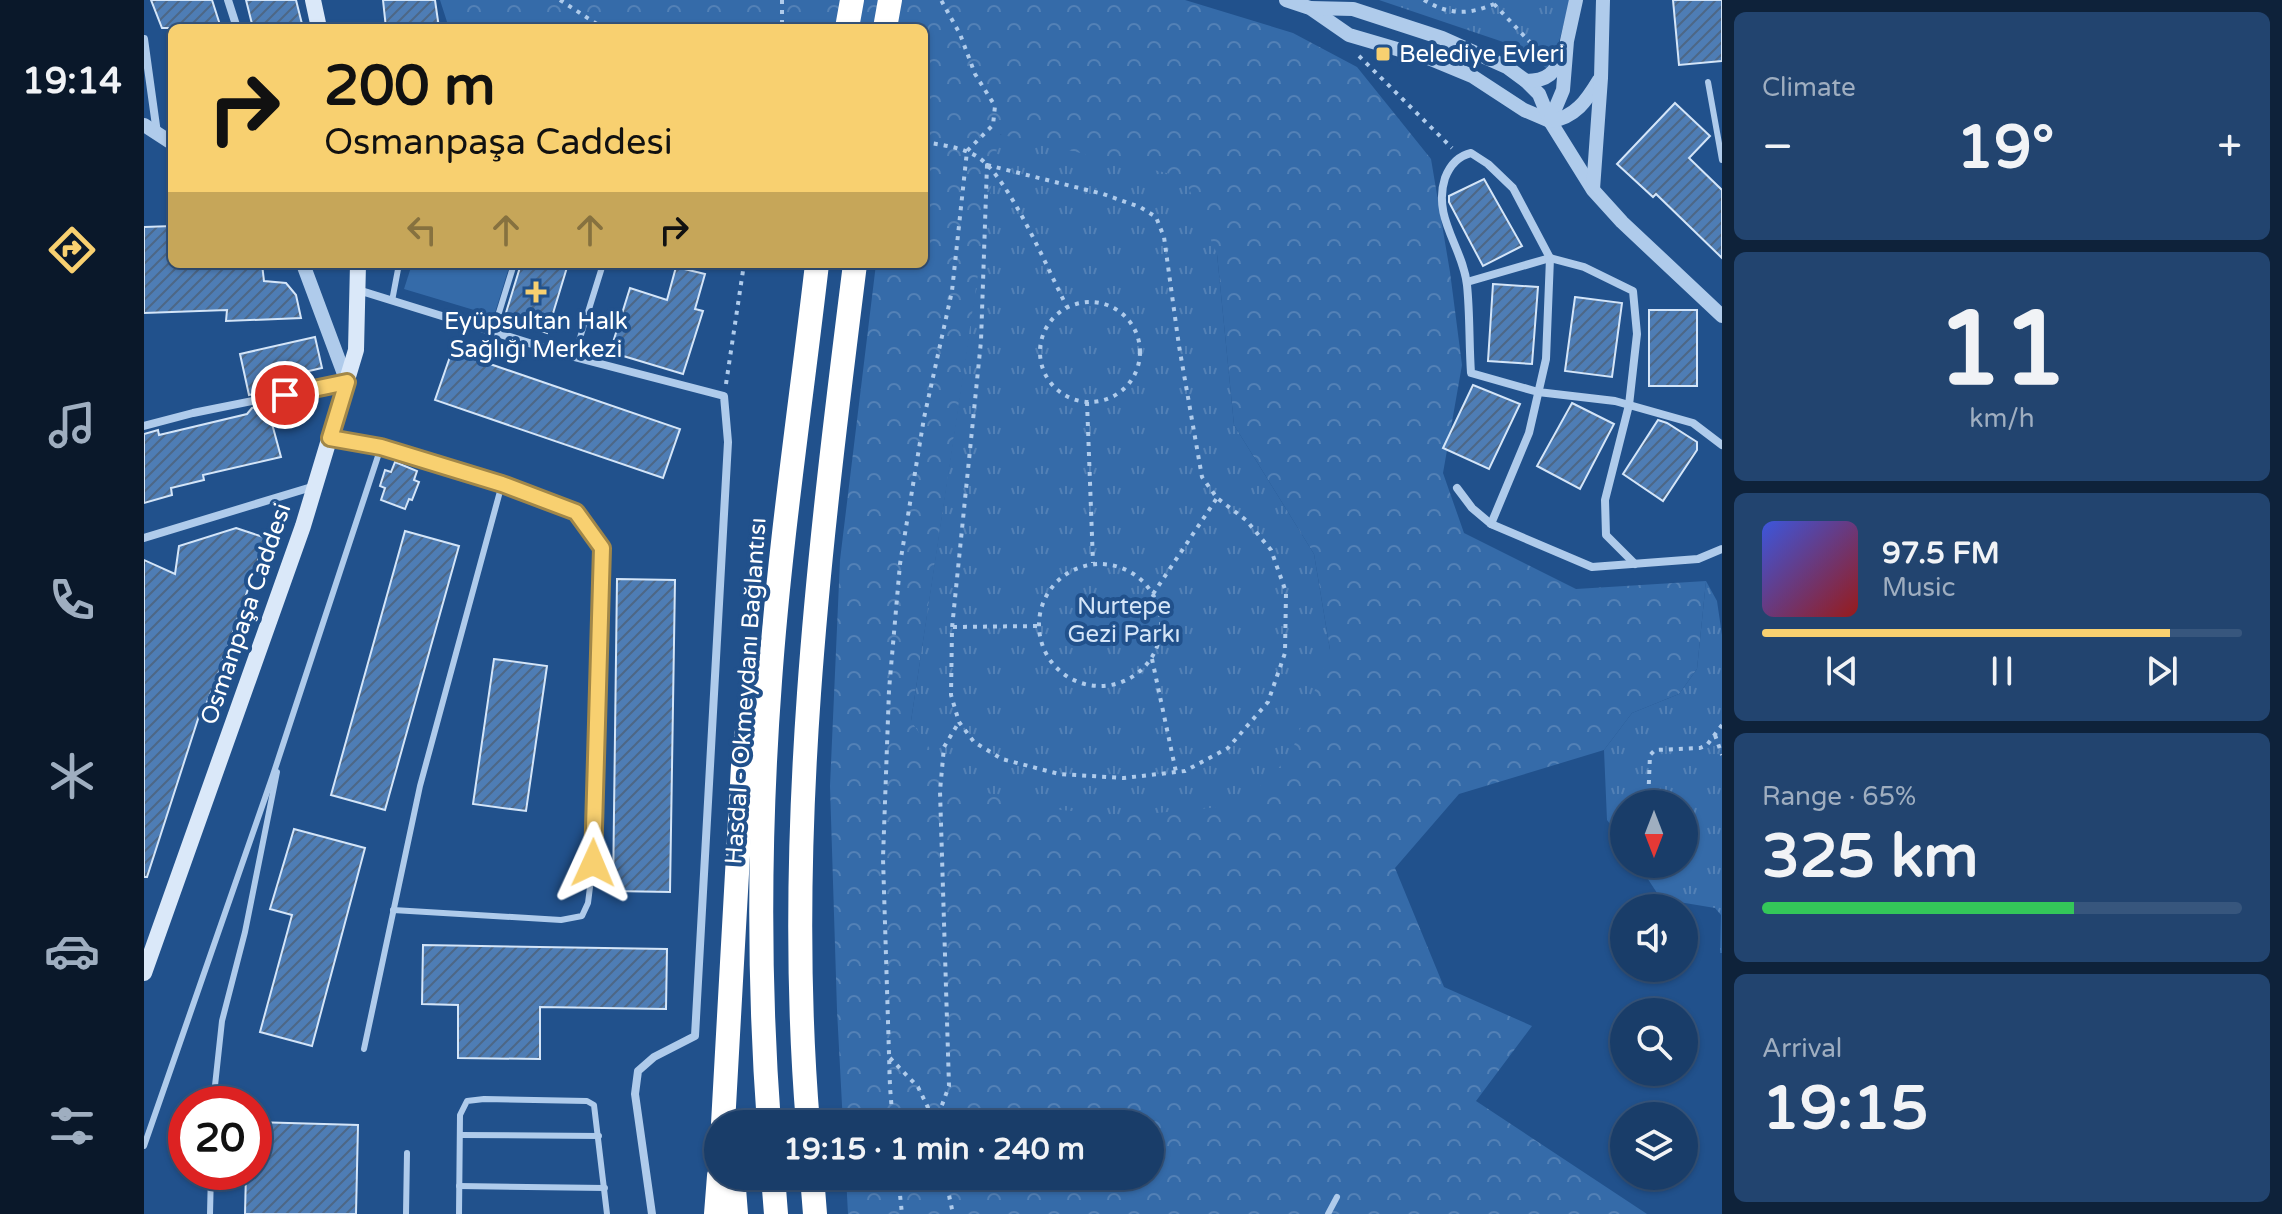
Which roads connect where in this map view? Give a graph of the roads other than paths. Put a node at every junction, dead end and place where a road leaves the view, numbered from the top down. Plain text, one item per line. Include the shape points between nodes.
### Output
1 (228, 0) edge
2 (313, 0) edge
3 (852, 0) edge
4 (890, 0) edge
5 (1286, 0) edge
6 (1576, 0) edge
7 (1603, 0) edge
8 (1310, 8) junction
9 (236, 24) edge
10 (318, 24) edge
11 (848, 24) edge
12 (886, 24) edge
13 (144, 39) edge
14 (1567, 41) junction
15 (1601, 78) junction
16 (1526, 81) junction
17 (1708, 82) dead end
18 (1550, 121) junction
19 (150, 129) edge
20 (168, 140) edge
21 (1722, 160) edge
22 (1593, 190) junction
23 (1550, 258) junction
24 (304, 268) edge
25 (358, 268) edge
26 (398, 268) edge
27 (513, 268) edge
28 (602, 268) edge
29 (817, 268) edge
30 (855, 268) edge
31 (1467, 282) junction
32 (358, 290) junction
33 (392, 301) junction
34 (1722, 316) edge
35 (493, 332) junction
36 (574, 357) junction
37 (347, 382) junction
38 (1538, 392) junction
39 (1629, 405) junction
40 (144, 426) edge
41 (330, 438) junction
42 (1722, 445) edge
43 (381, 447) junction
44 (502, 484) junction
45 (315, 486) junction
46 (1457, 488) dead end
47 (1491, 524) junction
48 (144, 538) edge
49 (1722, 549) edge
50 (1635, 564) junction
51 (775, 618) junction
52 (283, 745) junction
53 (393, 910) junction
54 (144, 973) edge
55 (364, 1049) dead end
56 (215, 1086) edge
57 (725, 1097) junction
58 (724, 1110) edge
59 (727, 1110) edge
60 (768, 1110) edge
61 (807, 1110) edge
62 (460, 1135) junction
63 (599, 1136) junction
64 (144, 1146) edge
65 (407, 1153) dead end
66 (459, 1186) junction
67 (605, 1188) junction
68 (211, 1190) edge
69 (718, 1190) edge
70 (734, 1190) edge
71 (774, 1190) edge
72 (813, 1190) edge
73 (1337, 1197) dead end
74 (210, 1214) edge
75 (406, 1214) edge
76 (459, 1214) edge
77 (607, 1214) edge
78 (652, 1214) edge
79 (716, 1214) edge
80 (736, 1214) edge
81 (776, 1214) edge
82 (815, 1214) edge
83 (1328, 1214) edge

1 - 9 street
2 - 10 main road
3 - 11 highway
4 - 12 highway
5 - 8 street
6 - 14 street
7 - 15 street
8 - 16 street via 1353,9 1442,38 1496,61
8 - 18 street via 1349,35 1472,76
13 - 19 street
14 - 16 street via 1548,78
14 - 18 street via 1563,90
15 - 18 street via 1574,113
15 - 22 street
16 - 18 street via 1539,94
17 - 21 lane
18 - 22 street
19 - 20 street
22 - 34 street
23 - 31 street
23 - 31 street via 1513,188 1471,153 1460,156 1440,192 1444,220
23 - 38 street via 1546,359
23 - 39 street via 1584,267 1633,291 1637,334
24 - 37 street
25 - 32 main road, Osmanpaşa Caddesi
26 - 33 lane
27 - 35 lane
28 - 36 lane
29 - 51 highway, Hasdal - Okmeydanı Bağlantısı
30 - 61 highway via 815,601 803,774 800,939
31 - 38 street via 1471,373
32 - 33 street
32 - 37 main road, Osmanpaşa Caddesi via 356,350
33 - 35 street
35 - 36 street
36 - 78 street via 724,396 728,442 695,1036 638,1071 635,1094
37 - 40 street
37 - 41 main road, Osmanpaşa Caddesi
38 - 39 street
38 - 47 street via 1529,433
39 - 42 street via 1693,423
39 - 50 street via 1605,500 1606,535
41 - 43 lane
41 - 45 main road, Osmanpaşa Caddesi
43 - 44 lane
43 - 52 lane
44 - 53 lane via 420,786
44 - 53 lane via 576,512 602,548 588,903 582,916 561,920
45 - 48 street
45 - 54 main road, Osmanpaşa Caddesi
46 - 47 street
47 - 50 street via 1592,567
49 - 50 street via 1698,559
51 - 57 highway via 757,674 745,751
51 - 60 highway, Hasdal - Okmeydanı Bağlantısı via 761,852
52 - 56 lane via 222,1021
52 - 64 lane
53 - 55 lane
57 - 58 highway
57 - 59 highway
62 - 63 lane
62 - 63 lane via 463,1107 467,1101 484,1099 587,1101 597,1112
62 - 66 lane
63 - 67 lane
65 - 75 lane
66 - 67 lane
66 - 76 lane
67 - 77 lane
68 - 74 lane
69 - 79 highway
70 - 80 highway
71 - 81 highway
72 - 82 highway
73 - 83 lane

